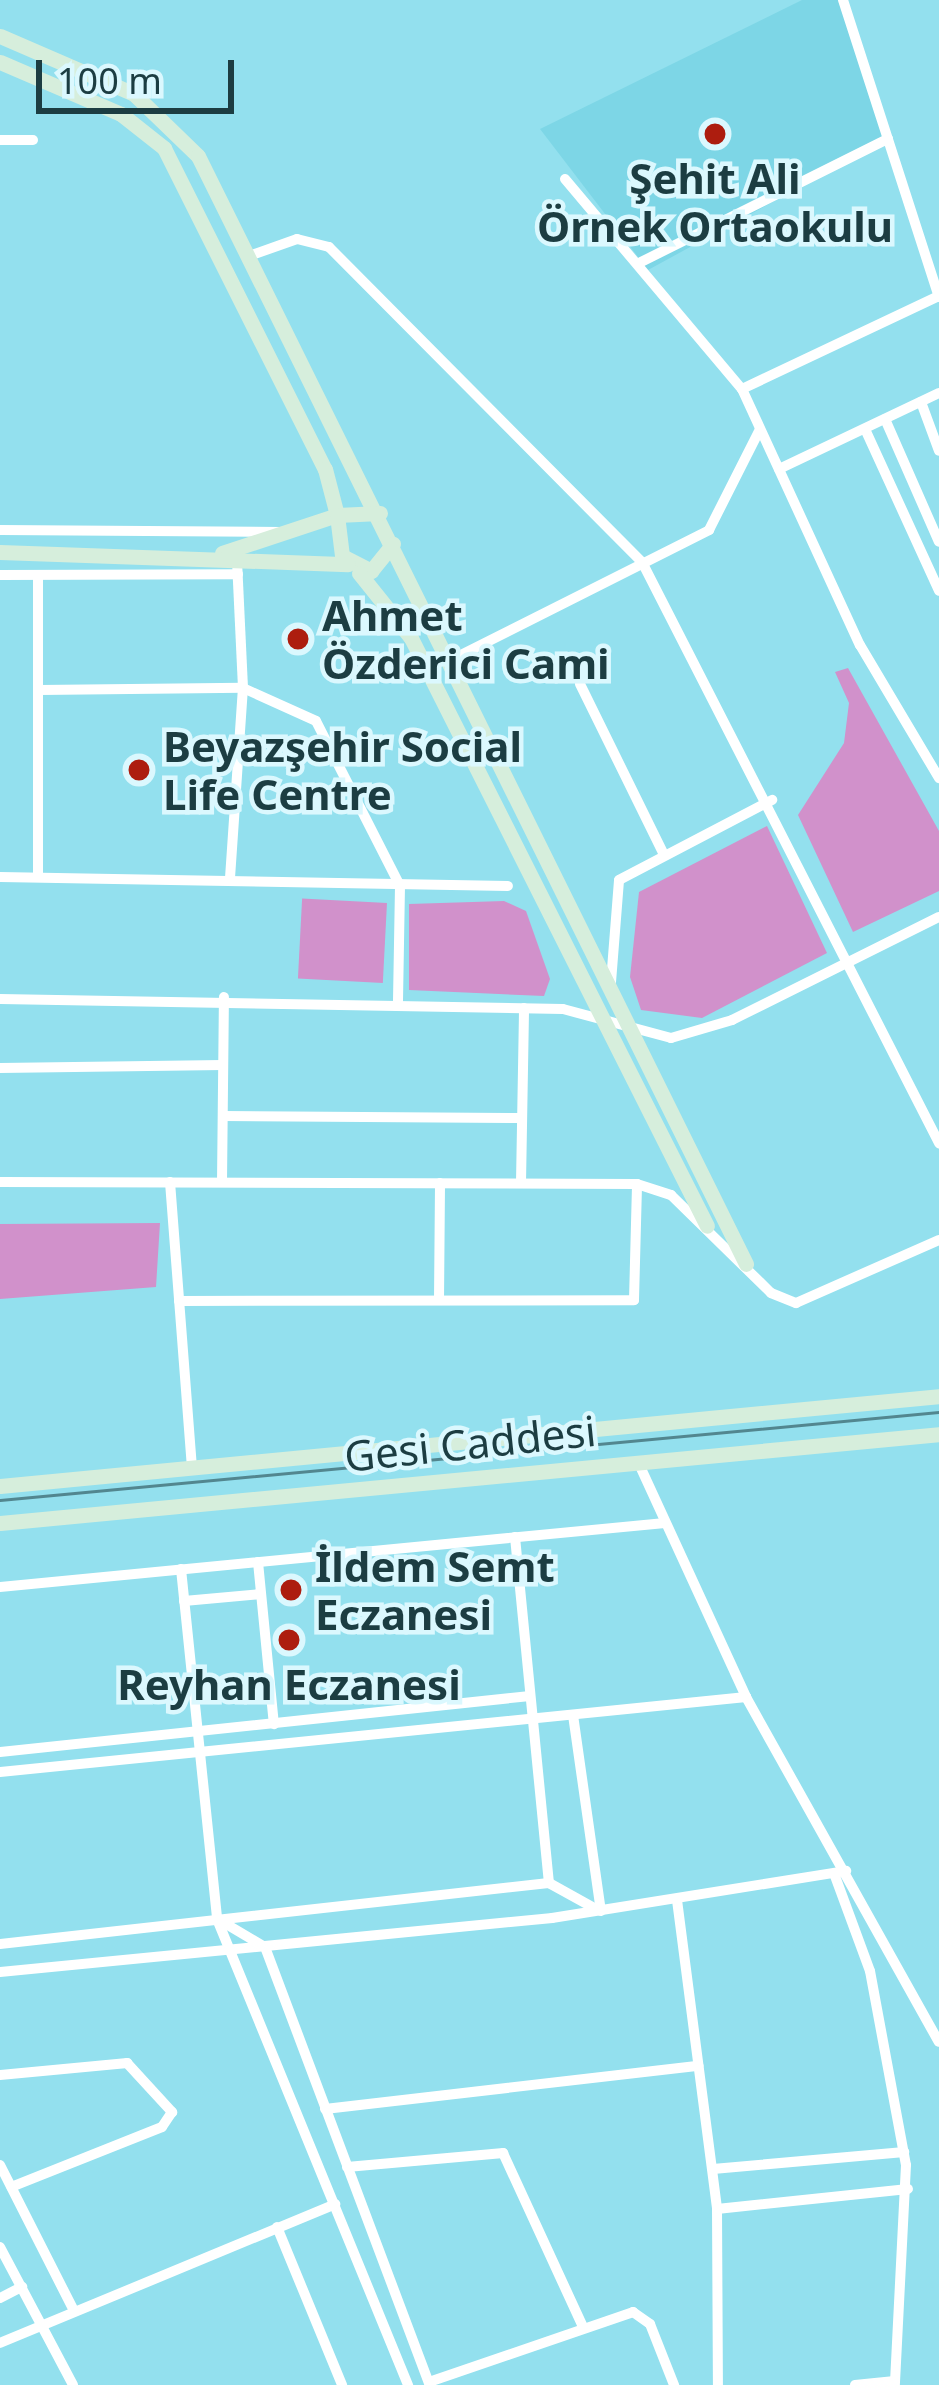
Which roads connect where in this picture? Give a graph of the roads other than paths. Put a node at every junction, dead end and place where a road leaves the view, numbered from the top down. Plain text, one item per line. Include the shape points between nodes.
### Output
1 (843, 0) edge
2 (0, 36) edge
3 (0, 62) edge
4 (888, 139) junction
5 (0, 140) edge
6 (33, 140) dead end
7 (565, 179) dead end
8 (249, 256) junction
9 (641, 262) junction
10 (938, 296) edge
11 (742, 388) junction
12 (939, 393) edge
13 (921, 402) junction
14 (885, 419) junction
15 (760, 429) junction
16 (865, 429) junction
17 (939, 451) edge
18 (779, 470) junction
19 (380, 513) junction
20 (338, 515) junction
21 (0, 530) edge
22 (291, 535) junction
23 (939, 542) edge
24 (393, 544) junction
25 (0, 552) edge
26 (233, 562) junction
27 (642, 562) junction
28 (354, 568) junction
29 (0, 574) edge
30 (38, 575) junction
31 (939, 591) edge
32 (452, 660) junction
33 (580, 685) dead end
34 (243, 688) junction
35 (40, 690) junction
36 (921, 741) junction
37 (939, 752) edge
38 (939, 778) edge
39 (772, 800) junction
40 (663, 853) junction
41 (0, 877) edge
42 (38, 878) junction
43 (230, 878) junction
44 (400, 886) junction
45 (508, 886) dead end
46 (939, 917) edge
47 (853, 961) junction
48 (610, 982) junction
49 (224, 997) junction
50 (0, 998) edge
51 (398, 1004) junction
52 (524, 1008) junction
53 (605, 1016) junction
54 (634, 1030) junction
55 (223, 1065) junction
56 (0, 1068) edge
57 (223, 1116) junction
58 (522, 1118) junction
59 (939, 1143) edge
60 (0, 1182) edge
61 (170, 1182) junction
62 (222, 1182) junction
63 (440, 1183) junction
64 (521, 1183) junction
65 (638, 1184) junction
66 (707, 1226) junction
67 (939, 1240) edge
68 (746, 1264) junction
69 (440, 1300) junction
70 (179, 1301) junction
71 (939, 1396) edge
72 (939, 1434) edge
73 (639, 1464) junction
74 (192, 1469) junction
75 (0, 1486) edge
76 (665, 1522) junction
77 (0, 1523) edge
78 (515, 1537) junction
79 (258, 1562) junction
80 (181, 1569) junction
81 (0, 1587) edge
82 (261, 1594) junction
83 (184, 1601) junction
84 (530, 1696) junction
85 (746, 1697) junction
86 (573, 1715) junction
87 (533, 1719) junction
88 (274, 1724) junction
89 (198, 1732) junction
90 (0, 1752) edge
91 (200, 1753) junction
92 (0, 1772) edge
93 (840, 1874) junction
94 (549, 1883) junction
95 (677, 1900) junction
96 (601, 1911) junction
97 (217, 1919) junction
98 (0, 1945) edge
99 (265, 1947) junction
100 (236, 1950) junction
101 (0, 1972) edge
102 (939, 2042) edge
103 (699, 2066) junction
104 (0, 2075) edge
105 (325, 2109) junction
106 (904, 2152) junction
107 (0, 2165) edge
108 (347, 2167) junction
109 (712, 2169) junction
110 (11, 2187) junction
111 (908, 2189) junction
112 (335, 2204) junction
113 (717, 2209) junction
114 (277, 2227) junction
115 (0, 2247) edge
116 (22, 2288) junction
117 (0, 2298) edge
118 (73, 2309) junction
119 (40, 2322) junction
120 (582, 2325) junction
121 (0, 2343) edge
122 (895, 2383) edge
123 (429, 2384) edge
124 (74, 2385) edge
125 (342, 2385) edge
126 (408, 2385) edge
127 (674, 2385) edge
128 (718, 2385) edge
129 (855, 2385) edge

1 - 4 street
2 - 8 main road via 168,118
3 - 20 main road via 121,114 164,148 325,469
4 - 9 street
4 - 10 street
5 - 6 street
7 - 9 street
8 - 19 main road
8 - 27 street via 297,239 329,247
9 - 11 street
10 - 11 street
11 - 15 street
12 - 13 street
13 - 14 street
13 - 17 street
14 - 16 street
14 - 23 street
15 - 18 street
15 - 27 street via 715,523
16 - 18 street
16 - 31 street
18 - 36 street via 860,645
19 - 20 main road
19 - 24 main road
20 - 22 main road
20 - 28 main road
21 - 22 street
22 - 26 main road
24 - 28 main road
24 - 32 main road
25 - 26 main road
26 - 28 main road
26 - 30 street
26 - 34 street
27 - 32 street
27 - 39 street
28 - 53 main road via 412,638
29 - 30 street
30 - 35 street
32 - 48 main road
33 - 40 street
34 - 35 street
34 - 43 street
34 - 44 street via 316,721
35 - 42 street
36 - 37 street
36 - 38 street
39 - 40 street
39 - 47 street
40 - 48 street via 615,888
41 - 42 street
42 - 43 street
43 - 44 street
44 - 45 street
44 - 51 street
46 - 47 street
47 - 54 street via 692,1036
47 - 59 street
48 - 54 main road
49 - 50 street
49 - 51 street
49 - 55 street
51 - 52 street
52 - 53 street
52 - 58 street
53 - 54 street
53 - 66 main road
54 - 68 main road
55 - 56 street
55 - 57 street
57 - 58 street
57 - 62 street
58 - 64 street
60 - 61 street
61 - 62 street
61 - 70 street
62 - 63 street
63 - 64 street
63 - 69 street
64 - 65 street
65 - 66 street
65 - 69 street via 634,1300
66 - 68 street
67 - 68 street via 805,1303 771,1293
69 - 70 street
70 - 74 street
71 - 74 main road, Gesi Caddesi
72 - 73 main road, Gesi Caddesi
73 - 76 street
73 - 77 main road, Gesi Caddesi
74 - 75 main road, Gesi Caddesi
76 - 78 street
76 - 85 street
78 - 79 street
78 - 84 street
79 - 80 street
79 - 82 street
80 - 81 street
80 - 83 street
82 - 83 street
82 - 88 street
83 - 89 street
84 - 87 street
84 - 88 street
85 - 86 street
85 - 93 street
86 - 87 street
86 - 96 street
87 - 91 street
87 - 94 street
88 - 89 street
89 - 90 street
89 - 91 street
91 - 92 street
91 - 97 street
93 - 95 street
93 - 102 street
93 - 106 street via 870,1971
94 - 96 street
94 - 97 street
95 - 96 street
95 - 103 street
96 - 99 street
97 - 98 street
97 - 99 street
97 - 100 street
99 - 100 street
99 - 105 street
100 - 101 street
100 - 112 street
103 - 105 street
103 - 109 street
104 - 110 street via 127,2062 172,2112 162,2127
105 - 108 street
106 - 109 street
106 - 111 street
107 - 110 street
108 - 120 street via 503,2152
108 - 123 street
109 - 113 street
110 - 118 street
111 - 113 street
111 - 122 street
112 - 114 street
112 - 126 street
113 - 128 street
114 - 118 street
114 - 125 street
115 - 116 street
116 - 117 street
116 - 119 street
118 - 119 street
119 - 121 street
119 - 124 street
120 - 123 street
120 - 127 street via 642,2315
122 - 129 street

